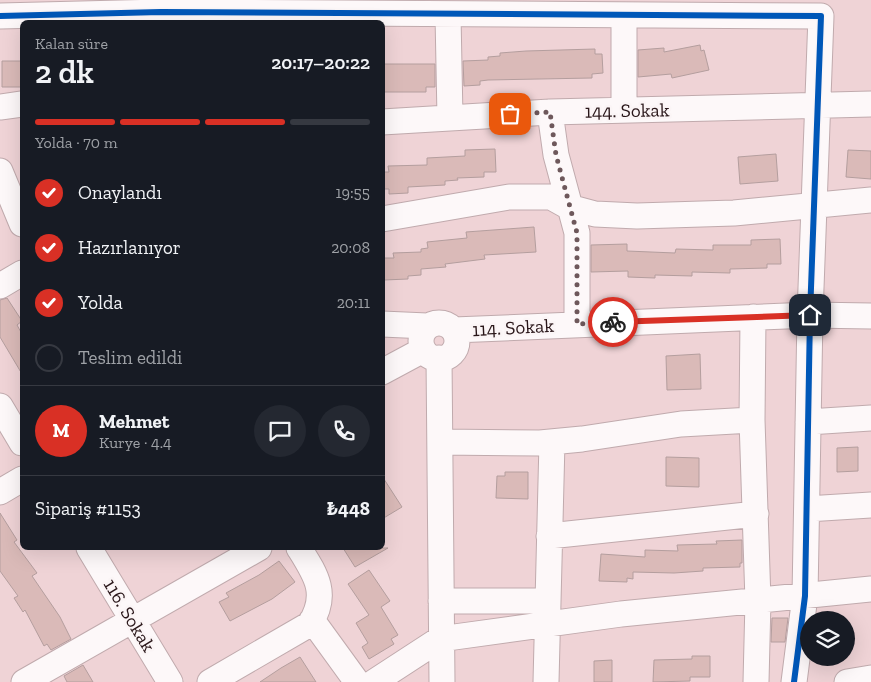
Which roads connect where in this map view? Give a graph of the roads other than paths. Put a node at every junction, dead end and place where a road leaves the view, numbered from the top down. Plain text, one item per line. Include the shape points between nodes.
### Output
1 (448, 15) junction
2 (624, 15) junction
3 (0, 16) edge
4 (224, 17) edge
5 (20, 104) edge
6 (871, 104) edge
7 (819, 105) junction
8 (0, 107) edge
9 (624, 110) junction
10 (550, 112) junction
11 (450, 118) junction
12 (385, 122) edge
13 (8, 189) edge
14 (871, 200) edge
15 (814, 205) junction
16 (569, 207) junction
17 (385, 218) edge
18 (20, 219) edge
19 (20, 274) edge
20 (0, 286) edge
21 (810, 315) junction
22 (871, 316) edge
23 (753, 317) junction
24 (385, 324) edge
25 (577, 324) junction
26 (427, 326) junction
27 (454, 330) junction
28 (431, 354) junction
29 (385, 371) edge
30 (0, 406) edge
31 (871, 418) edge
32 (752, 420) junction
33 (808, 422) junction
34 (20, 440) edge
35 (440, 442) junction
36 (552, 442) junction
37 (20, 480) edge
38 (0, 492) edge
39 (871, 505) edge
40 (807, 509) junction
41 (756, 514) junction
42 (549, 536) junction
43 (90, 550) edge
44 (256, 550) edge
45 (300, 550) edge
46 (871, 589) edge
47 (804, 596) junction
48 (441, 601) junction
49 (758, 601) junction
50 (547, 613) junction
51 (312, 620) junction
52 (133, 621) junction
53 (440, 639) junction
54 (871, 678) edge
55 (24, 682) edge
56 (170, 682) edge
57 (210, 682) edge
58 (357, 682) edge
59 (374, 682) edge
60 (442, 682) edge
61 (546, 682) edge
62 (756, 682) edge
63 (794, 682) edge
64 (847, 682) edge

1 - 2 street
1 - 4 street
1 - 11 street
2 - 7 street via 821,16
2 - 9 street
3 - 4 street via 161,12
5 - 8 street
6 - 7 street, 144. Sokak
7 - 9 street, 144. Sokak
7 - 15 street
9 - 10 street, 144. Sokak
10 - 11 street, 144. Sokak
10 - 16 street via 556,155
11 - 12 street, 144. Sokak
13 - 18 street
14 - 15 street
15 - 16 street via 685,216 595,214
15 - 21 street
16 - 17 street via 551,197 509,197
16 - 25 street via 577,233
19 - 20 street
21 - 22 street, 114. Sokak
21 - 23 street, 114. Sokak
21 - 33 street
23 - 25 street, 114. Sokak
23 - 32 street
24 - 26 street
25 - 27 street, 114. Sokak
26 - 27 street via 446,324
26 - 28 street via 420,337
27 - 28 street via 457,348 445,358
28 - 29 street
28 - 35 street
30 - 34 street
31 - 33 street
32 - 36 street via 681,424
32 - 41 street
33 - 40 street
35 - 36 street
35 - 48 street
36 - 42 street
37 - 38 street
39 - 40 street
40 - 47 street
41 - 42 street
41 - 49 street
42 - 50 street
43 - 52 street, 116. Sokak
44 - 52 street
45 - 51 street via 313,570 320,591 318,612
46 - 47 street
47 - 49 street
47 - 63 street
48 - 50 street
48 - 53 street
49 - 50 street via 621,614
49 - 62 street
50 - 53 street
50 - 61 street
51 - 57 street
51 - 58 street
52 - 55 street
52 - 56 street, 116. Sokak
53 - 59 street
53 - 60 street
54 - 64 street

